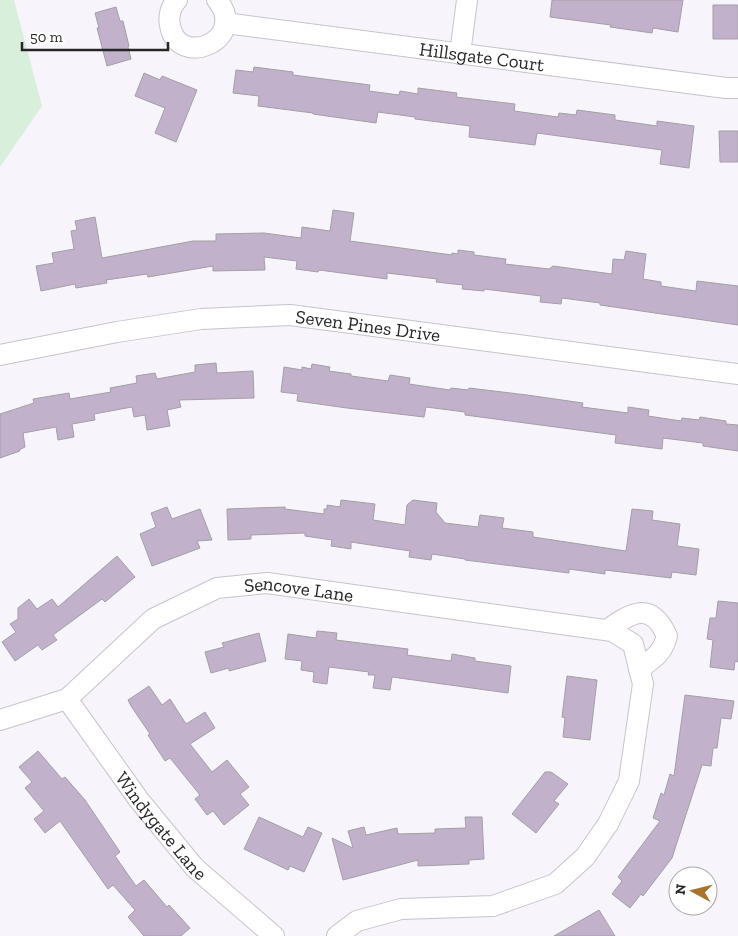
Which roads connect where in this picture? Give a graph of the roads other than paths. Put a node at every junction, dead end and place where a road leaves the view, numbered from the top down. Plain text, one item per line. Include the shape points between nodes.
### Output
1 (177, 0) edge
2 (217, 0) edge
3 (467, 0) edge
4 (225, 23) junction
5 (460, 54) junction
6 (738, 88) edge
7 (0, 355) edge
8 (738, 374) edge
9 (607, 630) junction
10 (640, 669) junction
11 (67, 699) junction
12 (0, 720) edge
13 (274, 936) edge
14 (336, 936) edge

1 - 4 street via 170,11 170,29 182,44 191,48 209,46 217,40
2 - 4 street via 225,14
3 - 5 street
4 - 5 street, Hillsgate Court
5 - 6 street, Hillsgate Court
7 - 8 street, Seven Pines Drive via 201,319 290,315
9 - 10 street, Sencove Lane via 633,644
9 - 10 street via 634,613 647,613 662,624 668,636 664,648
9 - 11 street, Sencove Lane via 267,584 217,588 153,619
10 - 14 street via 643,684 629,781 608,824 585,857 555,884 493,906 401,909 357,921
11 - 12 street, Sencove Lane
11 - 13 street, Windygate Lane via 139,800 195,868

